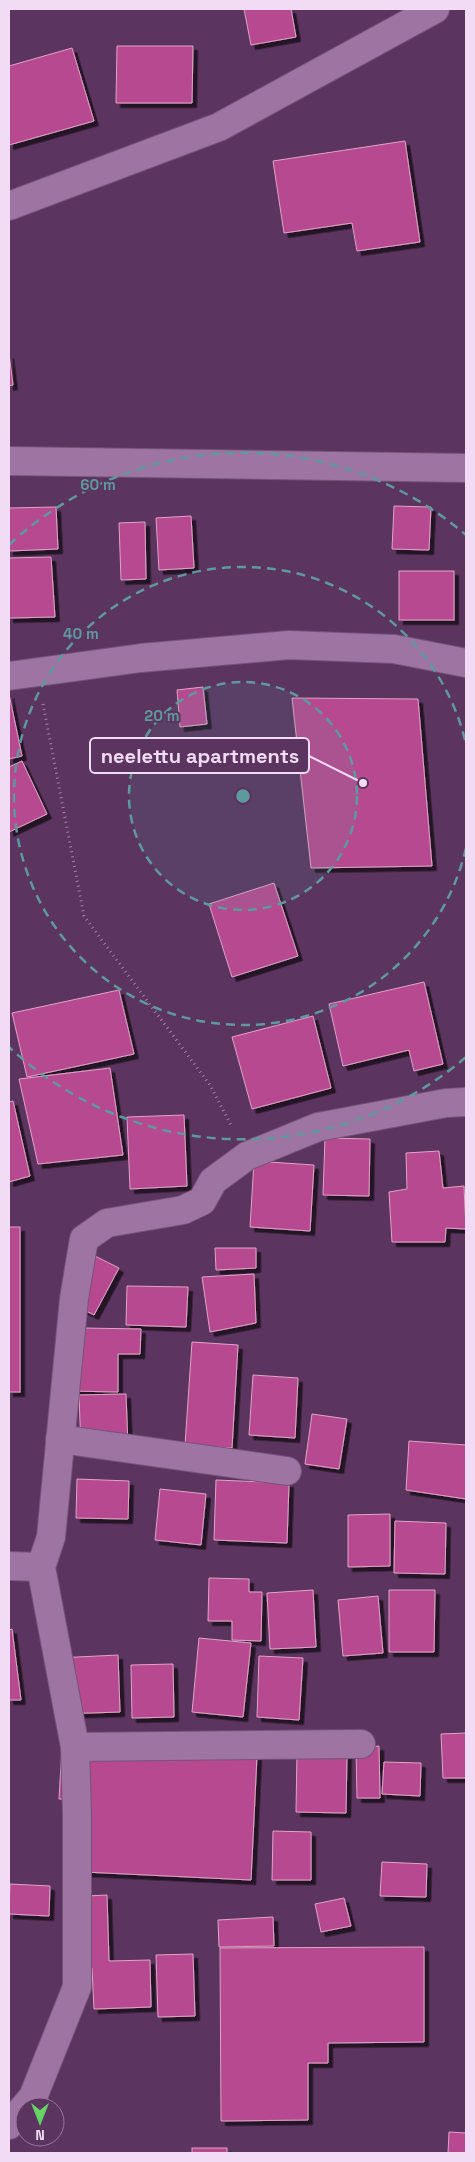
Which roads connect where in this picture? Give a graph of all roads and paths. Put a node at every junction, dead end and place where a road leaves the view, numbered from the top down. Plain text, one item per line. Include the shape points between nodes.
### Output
1 (435, 9) edge
2 (9, 206) edge
3 (9, 461) edge
4 (466, 468) edge
5 (466, 663) edge
6 (37, 674) junction
7 (9, 676) edge
8 (466, 1102) edge
9 (247, 1156) junction
10 (60, 1439) junction
11 (287, 1471) dead end
12 (9, 1566) edge
13 (41, 1568) junction
14 (361, 1744) dead end
15 (75, 1747) junction
16 (9, 2125) edge

1 - 2 street via 218,127
3 - 4 street
5 - 6 street via 394,649 289,645 141,658
6 - 7 street
6 - 9 path via 84,916 210,1085
8 - 9 street via 318,1127
9 - 10 street via 213,1181 202,1202 183,1210 107,1223 84,1239 74,1299
10 - 11 street
10 - 13 street via 51,1537
12 - 13 street
13 - 15 street
14 - 15 street
15 - 16 street via 77,1987 33,2097

